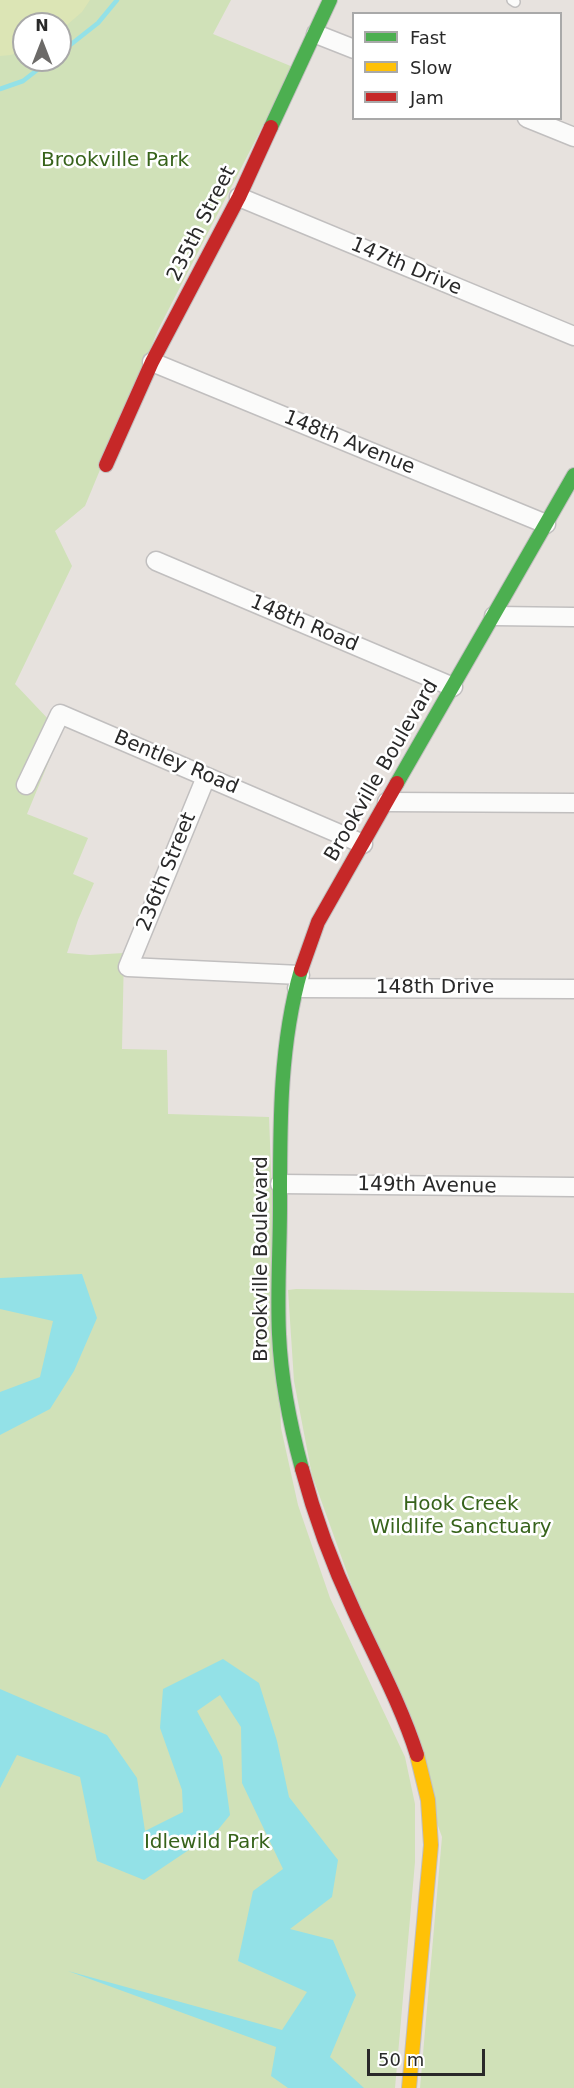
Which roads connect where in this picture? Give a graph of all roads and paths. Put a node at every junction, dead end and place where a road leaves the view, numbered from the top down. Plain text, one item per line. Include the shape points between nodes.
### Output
1 (330, 0) edge
2 (316, 34) junction
3 (352, 48) edge
4 (532, 120) edge
5 (574, 137) edge
6 (239, 197) junction
7 (574, 336) edge
8 (152, 362) junction
9 (106, 465) dead end
10 (574, 475) edge
11 (546, 524) junction
12 (156, 561) dead end
13 (494, 616) junction
14 (574, 616) edge
15 (453, 687) junction
16 (206, 777) junction
17 (26, 785) dead end
18 (387, 802) junction
19 (574, 803) edge
20 (363, 844) junction
21 (128, 967) joint
22 (298, 981) junction
23 (574, 989) edge
24 (280, 1184) junction
25 (574, 1187) edge
26 (409, 2088) edge

1 - 2 street, 235th Street
2 - 3 street
2 - 6 street, 235th Street
4 - 5 street
6 - 7 street, 147th Drive
6 - 8 street, 235th Street
8 - 9 street, 235th Street
8 - 11 street, 148th Avenue
10 - 11 street, Brookville Boulevard
11 - 13 street, Brookville Boulevard
12 - 15 street, 148th Road
13 - 14 street
13 - 15 street, Brookville Boulevard
15 - 18 street, Brookville Boulevard
16 - 17 street, Bentley Road via 60,714
16 - 20 street, Bentley Road
16 - 21 street, 236th Street
18 - 19 street
18 - 20 street, Brookville Boulevard
20 - 22 street, Brookville Boulevard via 318,922
21 - 22 street, 148th Drive
22 - 23 street, 148th Drive
22 - 24 street, Brookville Boulevard via 284,1077
24 - 25 street, 149th Avenue
24 - 26 street, Brookville Boulevard via 280,1347 296,1444 339,1582 407,1726 429,1804 431,1865

